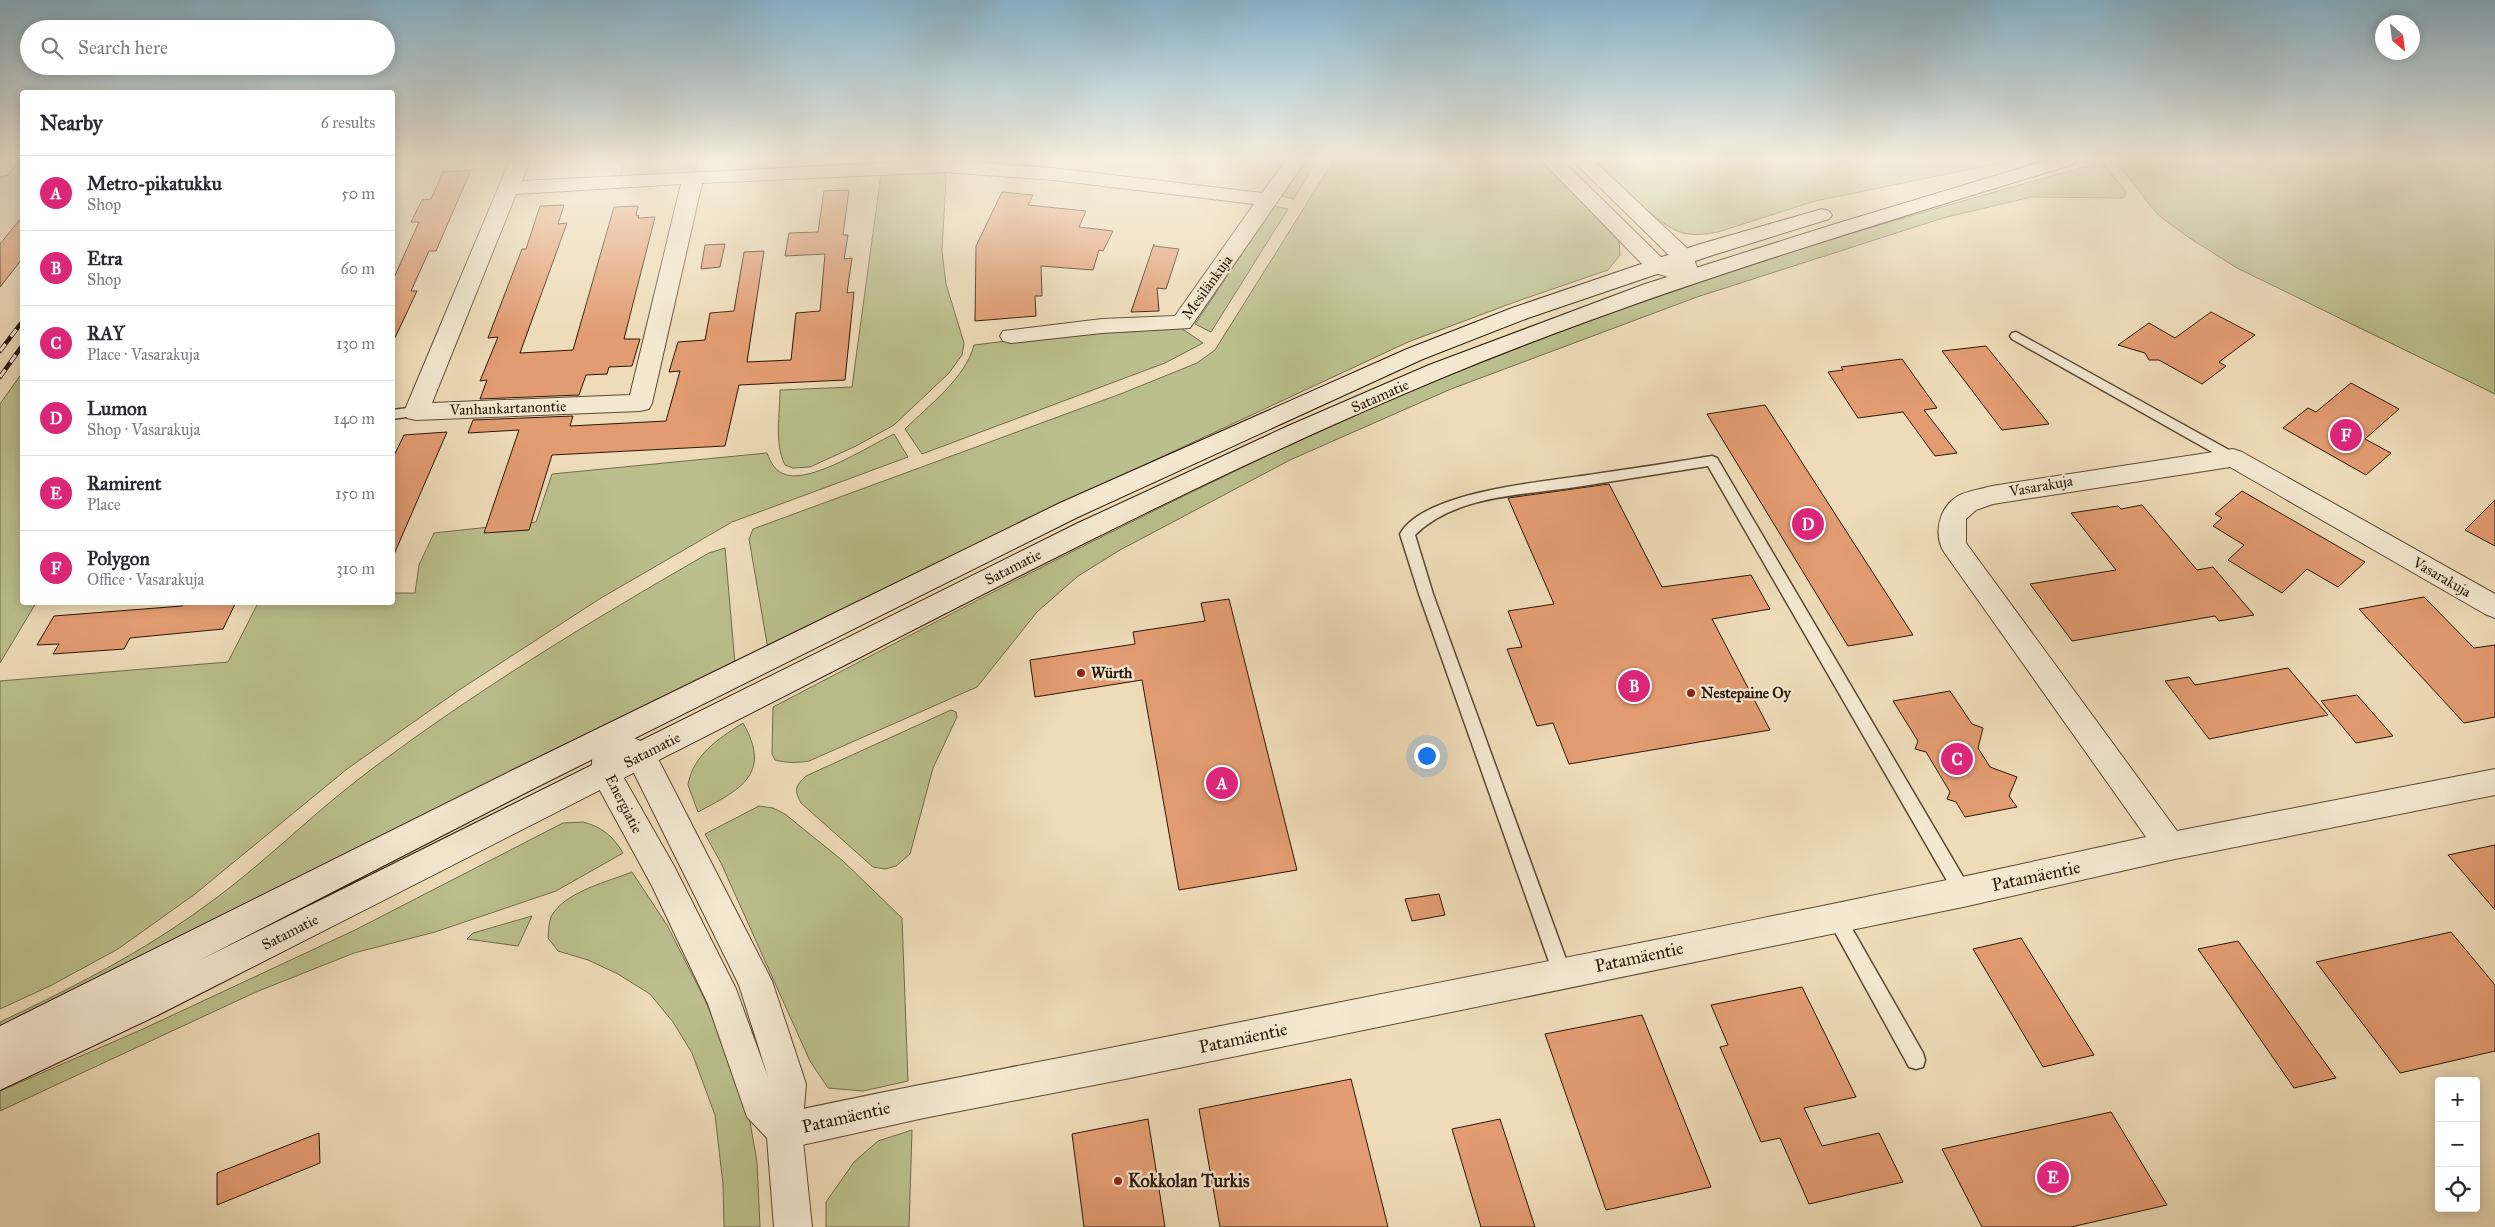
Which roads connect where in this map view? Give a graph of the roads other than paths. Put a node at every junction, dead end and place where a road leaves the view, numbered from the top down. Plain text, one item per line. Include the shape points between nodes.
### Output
1 (496, 217) edge
2 (684, 217) edge
3 (1257, 217) edge
4 (1608, 217) edge
5 (1638, 217) edge
6 (1816, 217) edge
7 (1864, 217) edge
8 (1657, 266) junction
9 (1687, 267) junction
10 (1011, 336) dead end
11 (2016, 336) dead end
12 (416, 412) junction
13 (395, 415) edge
14 (2232, 458) junction
15 (2495, 607) edge
16 (609, 737) junction
17 (641, 756) junction
18 (606, 774) junction
19 (2495, 782) edge
20 (2170, 846) junction
21 (1963, 892) junction
22 (1836, 917) junction
23 (1562, 973) junction
24 (0, 1044) edge
25 (1916, 1060) dead end
26 (0, 1073) edge
27 (784, 1131) junction
28 (793, 1227) edge

1 - 12 street
2 - 12 street, Vanhankartanontie via 640,403
3 - 10 street, Mesilänkuja via 1182,323 1102,326
4 - 8 street
5 - 9 street
6 - 9 street, Satamatie
7 - 9 street, Satamatie
8 - 9 street
8 - 16 street, Satamatie via 1512,316 1415,354 1278,415 1069,510
9 - 17 street, Satamatie via 1297,432 1087,530
11 - 14 lane
12 - 13 lane
14 - 15 street, Vasarakuja
14 - 20 street, Vasarakuja via 2085,478 1992,495 1967,503 1954,515 1952,527 1953,545
16 - 17 street
16 - 18 street, Energiatie
16 - 24 street, Satamatie
17 - 18 street, Satamatie
17 - 27 street via 755,981 788,1084
18 - 26 street, Satamatie via 146,1004
18 - 27 street, Energiatie via 664,876 724,1000 760,1104
19 - 20 street, Patamäentie
20 - 21 street, Patamäentie
21 - 22 street, Patamäentie
21 - 23 lane via 1712,461 1487,496 1468,500 1425,519 1407,534
22 - 23 street, Patamäentie
22 - 25 lane
23 - 27 street, Patamäentie via 924,1100
27 - 28 street

